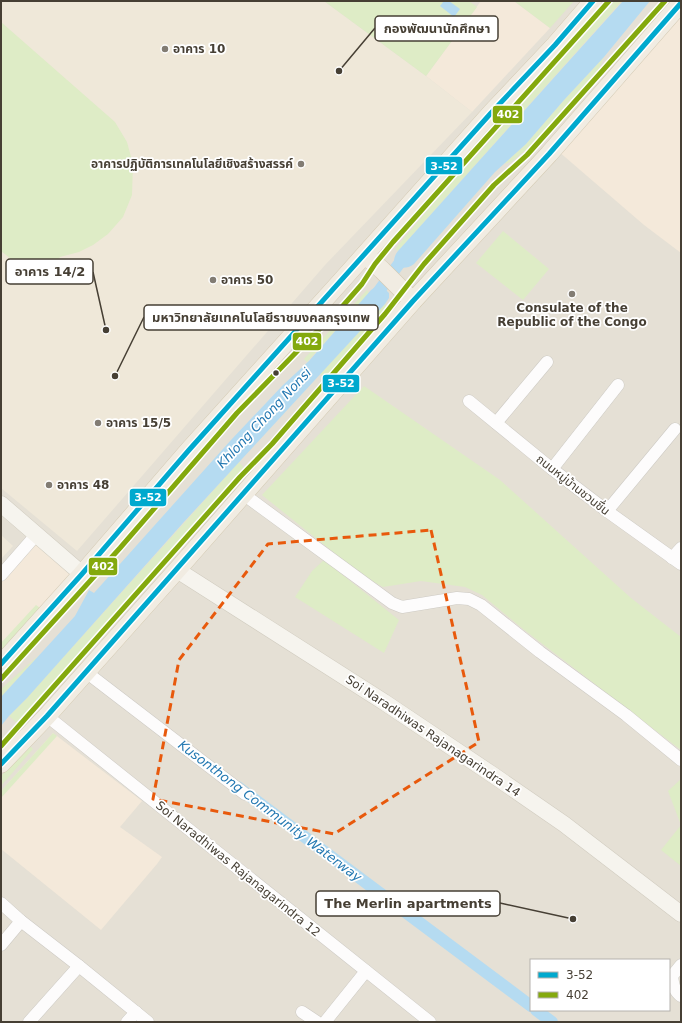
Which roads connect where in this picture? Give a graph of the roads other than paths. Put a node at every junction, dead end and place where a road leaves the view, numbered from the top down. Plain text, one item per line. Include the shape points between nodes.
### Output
1 (593, 1) edge
2 (681, 3) edge
3 (364, 255) junction
4 (413, 301) junction
5 (547, 362) dead end
6 (618, 385) dead end
7 (468, 401) dead end
8 (496, 423) junction
9 (675, 429) dead end
10 (552, 469) junction
11 (243, 494) junction
12 (1, 504) edge
13 (607, 511) junction
14 (36, 535) junction
15 (681, 548) edge
16 (677, 561) edge
17 (177, 570) junction
18 (82, 574) junction
19 (1, 575) edge
20 (1, 664) edge
21 (86, 672) junction
22 (47, 716) junction
23 (681, 760) edge
24 (1, 764) edge
25 (245, 794) dead end
26 (1, 903) edge
27 (681, 914) edge
28 (22, 922) junction
29 (1, 945) edge
30 (681, 965) edge
31 (79, 966) junction
32 (366, 971) junction
33 (681, 996) edge
34 (136, 1012) junction
35 (302, 1012) dead end
36 (29, 1022) edge
37 (127, 1022) edge
38 (148, 1022) edge
39 (317, 1022) edge
40 (325, 1022) edge
41 (430, 1022) edge

1 - 3 main road
2 - 4 main road via 549,154
3 - 4 main road
3 - 18 main road
4 - 11 main road
5 - 8 street
6 - 10 street
7 - 8 street, ถนนหมู่บ้านชวนชื่น
8 - 10 street, ถนนหมู่บ้านชวนชื่น
9 - 13 street
10 - 13 street, ถนนหมู่บ้านชวนชื่น
11 - 17 main road
11 - 23 street via 392,603 402,607 456,598 469,599 482,605
12 - 14 street
13 - 16 street, ถนนหมู่บ้านชวนชื่น
14 - 18 street
14 - 19 street
15 - 16 street
17 - 21 main road
17 - 27 street, Soi Naradhiwas Rajanagarindra 14 via 493,775 564,824
18 - 20 main road
21 - 22 main road
21 - 25 street
22 - 24 main road
22 - 32 street, Soi Naradhiwas Rajanagarindra 12
26 - 28 street
28 - 29 street
28 - 31 street
30 - 33 street via 672,976 677,993
31 - 34 street
31 - 36 street
32 - 40 street
32 - 41 street, Soi Naradhiwas Rajanagarindra 12
34 - 37 street
34 - 38 street
35 - 39 street

